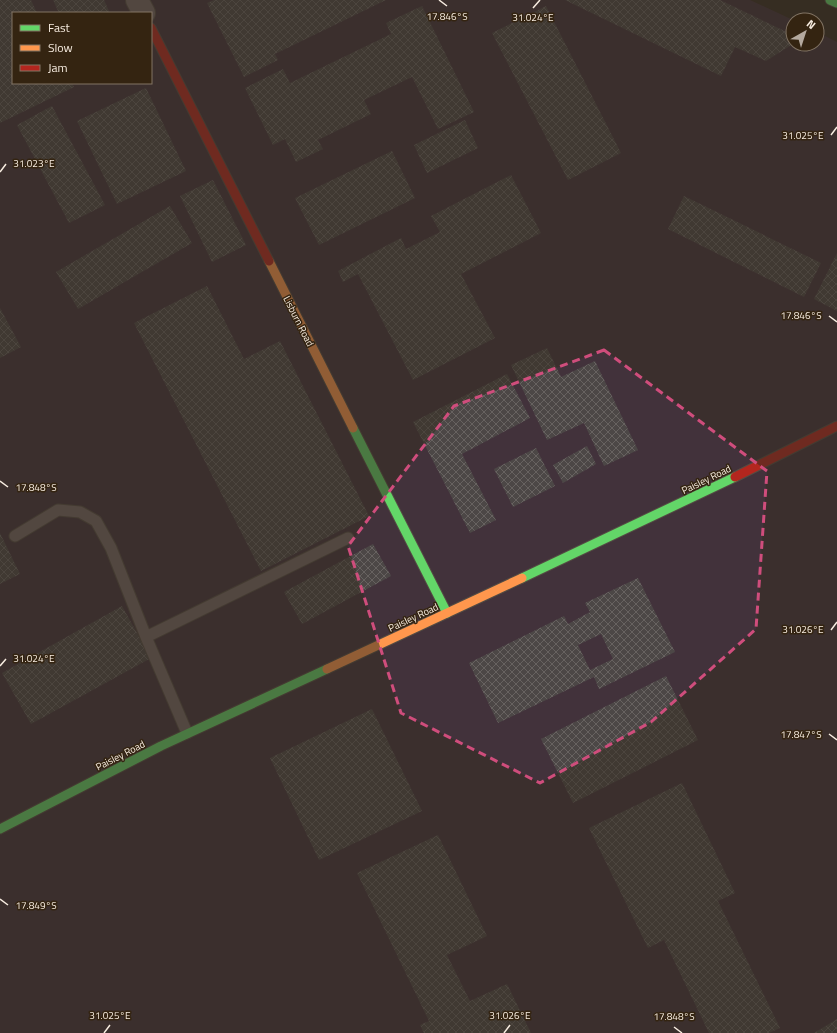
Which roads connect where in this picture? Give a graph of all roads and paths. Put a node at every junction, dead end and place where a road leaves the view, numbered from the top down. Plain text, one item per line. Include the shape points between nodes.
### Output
1 (137, 0) edge
2 (830, 0) edge
3 (837, 3) edge
4 (143, 12) edge
5 (152, 30) edge
6 (837, 426) edge
7 (15, 536) dead end
8 (348, 538) dead end
9 (447, 614) junction
10 (146, 637) junction
11 (187, 733) junction
12 (0, 829) edge

1 - 4 street
2 - 3 main road
5 - 9 main road, Lisburn Road
6 - 9 main road, Paisley Road
7 - 10 lane via 58,510 80,512 96,521 111,548
8 - 10 lane
9 - 11 main road, Paisley Road
10 - 11 lane
11 - 12 main road, Paisley Road

